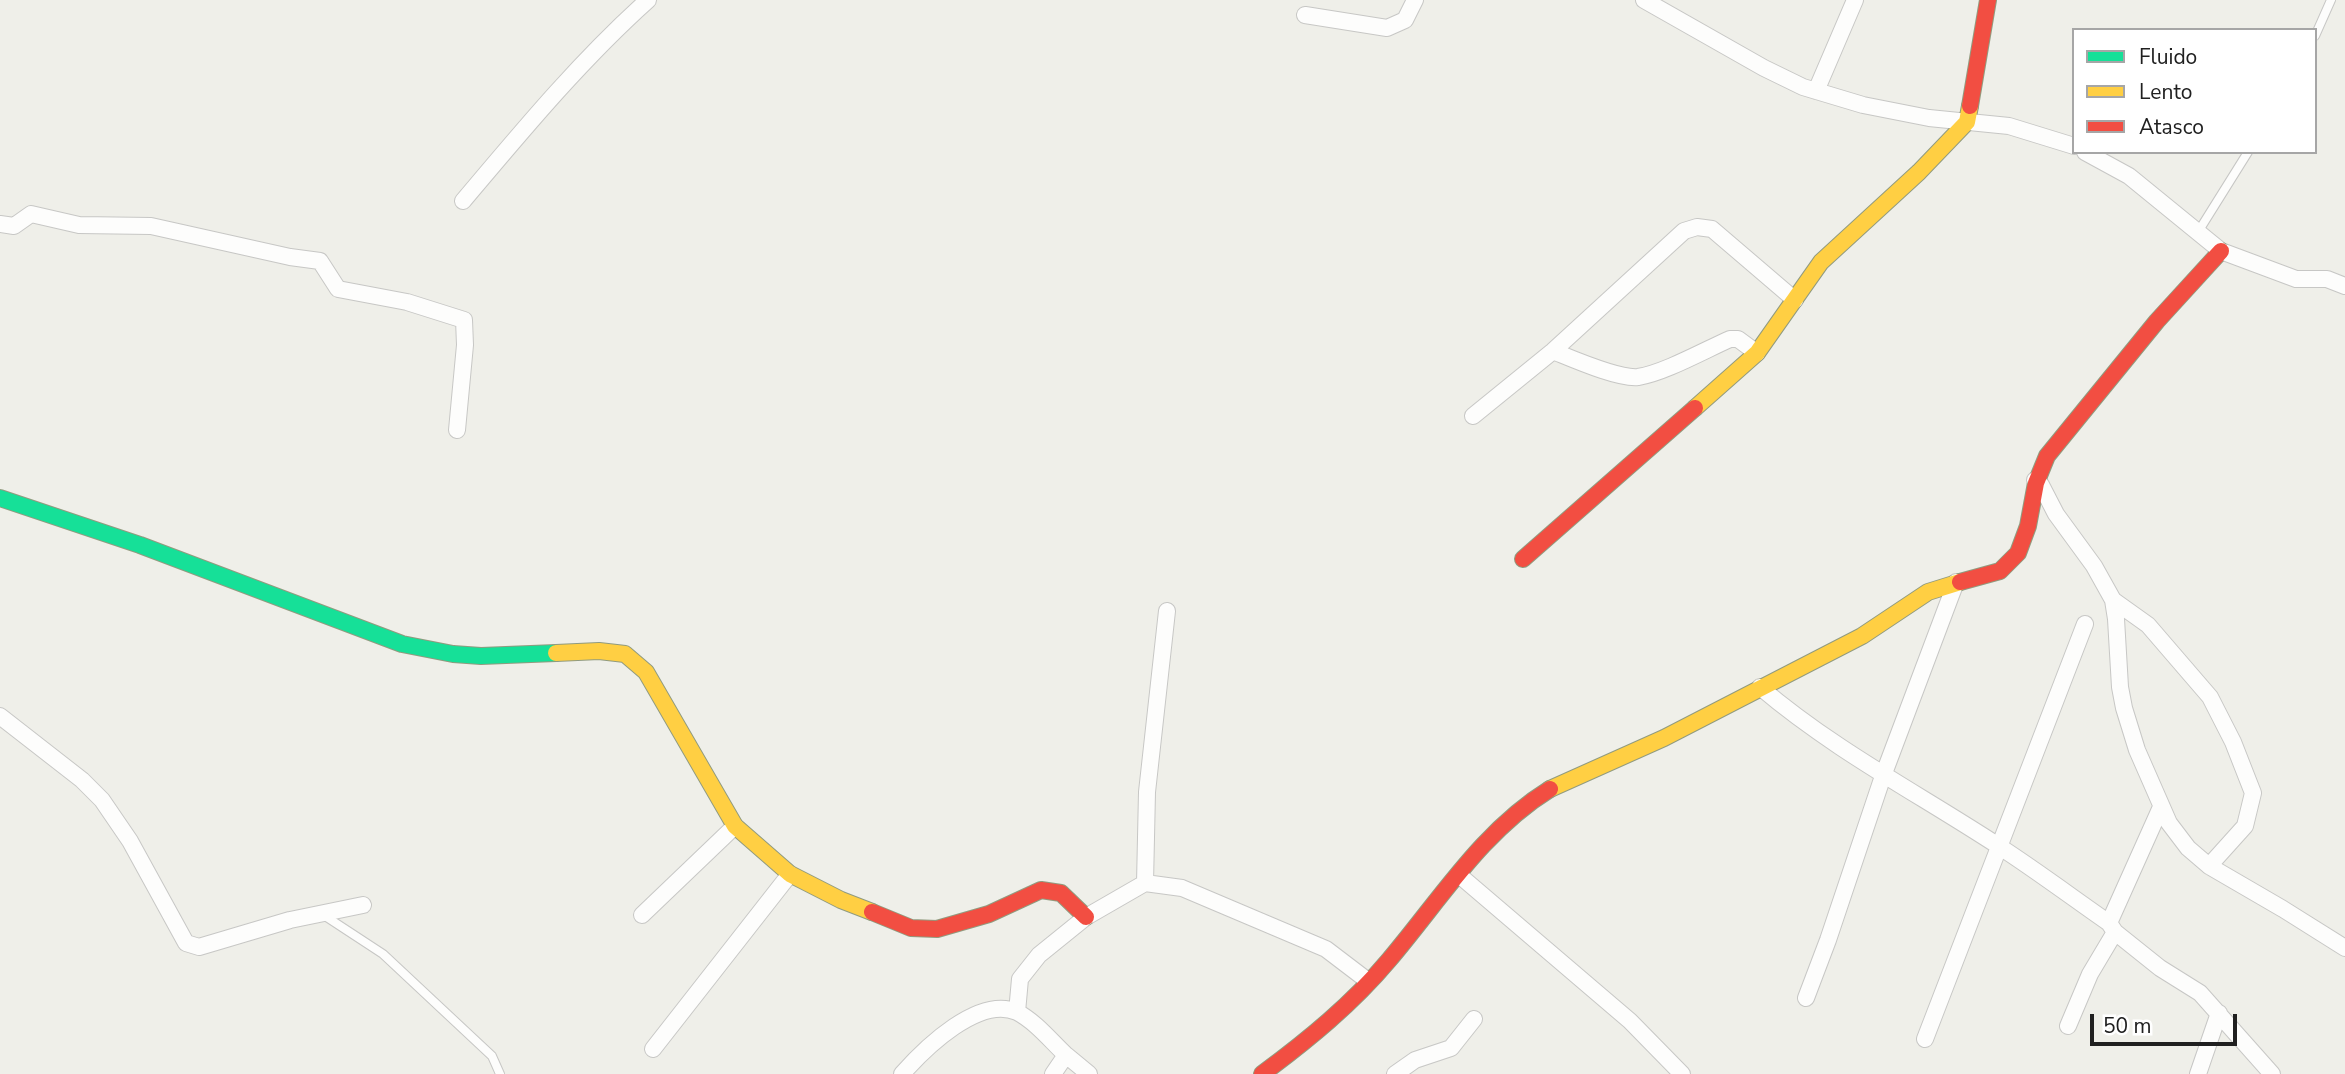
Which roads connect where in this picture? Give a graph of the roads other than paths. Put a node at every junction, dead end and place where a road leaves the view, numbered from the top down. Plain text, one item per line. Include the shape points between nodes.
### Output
1 (648, 0) edge
2 (1415, 0) edge
3 (1644, 0) edge
4 (1855, 0) edge
5 (1988, 0) edge
6 (2332, 0) edge
7 (1305, 15) dead end
8 (2317, 32) edge
9 (1816, 91) junction
10 (1967, 122) junction
11 (2072, 145) edge
12 (2089, 154) edge
13 (2247, 154) edge
14 (463, 201) dead end
15 (0, 224) edge
16 (2198, 232) junction
17 (2221, 251) junction
18 (2345, 286) edge
19 (1794, 300) junction
20 (1553, 351) junction
21 (1757, 353) junction
22 (1473, 416) dead end
23 (457, 430) dead end
24 (2035, 480) junction
25 (0, 498) edge
26 (1523, 559) dead end
27 (1956, 582) junction
28 (2113, 600) junction
29 (1167, 611) dead end
30 (2085, 624) dead end
31 (1760, 687) junction
32 (0, 716) edge
33 (1884, 776) junction
34 (2161, 807) junction
35 (735, 826) junction
36 (2000, 846) junction
37 (2209, 866) junction
38 (790, 874) junction
39 (1459, 875) junction
40 (1146, 883) junction
41 (363, 905) dead end
42 (321, 914) junction
43 (642, 915) dead end
44 (1086, 917) junction
45 (2112, 928) junction
46 (2345, 948) edge
47 (1368, 981) junction
48 (1806, 998) dead end
49 (1017, 1013) junction
50 (2219, 1013) junction
51 (1475, 1018) dead end
52 (2068, 1026) dead end
53 (1925, 1039) dead end
54 (653, 1049) dead end
55 (1066, 1055) junction
56 (908, 1068) edge
57 (500, 1074) edge
58 (891, 1074) edge
59 (1053, 1074) edge
60 (1089, 1074) edge
61 (1262, 1074) edge
62 (1395, 1074) edge
63 (1682, 1074) edge
64 (2198, 1074) edge
65 (2272, 1074) edge

1 - 14 street via 548,100
2 - 7 street via 1405,20 1387,28
3 - 9 street via 1764,68
4 - 9 street
5 - 10 street
6 - 8 lane
9 - 10 street via 1929,118
10 - 11 street via 2009,126
10 - 19 street via 1821,262
12 - 16 street via 2129,176
13 - 16 lane
15 - 23 street via 14,226 31,214 79,225 151,226 320,261 338,289 407,302 464,320
16 - 17 street
17 - 18 street via 2296,279 2327,279
17 - 24 street via 2055,444
19 - 20 street via 1712,229 1697,227 1684,230
19 - 21 street
20 - 21 street via 1590,367 1636,377 1730,339
20 - 22 street
21 - 26 street
24 - 27 street via 2025,539 2014,558 1994,574
24 - 28 street
25 - 35 street via 139,545 402,645 481,656 625,654 646,672
27 - 31 street via 1929,592 1864,635
27 - 33 street
28 - 34 street via 2124,708
28 - 37 street via 2148,625 2210,697 2253,793 2245,826
29 - 40 street via 1147,792
30 - 36 street
31 - 33 street via 1794,716
31 - 39 street via 1662,739 1546,791 1526,804
32 - 42 street via 102,800 186,943 199,947
33 - 36 street
33 - 48 street
34 - 37 street via 2179,837
34 - 45 street
35 - 38 street
35 - 43 street
36 - 45 street
36 - 53 street
37 - 46 street
38 - 44 street via 911,928 937,929 989,914 1041,890 1061,893
38 - 54 street
39 - 47 street
39 - 63 street via 1630,1021
40 - 44 street
40 - 47 street via 1182,888 1326,949
41 - 42 street
42 - 57 lane via 383,954 492,1056
44 - 49 street via 1039,955 1020,979
45 - 50 street via 2160,968 2200,993
45 - 52 street
47 - 61 street via 1330,1021
49 - 55 street
49 - 56 street via 1003,1008 973,1015 944,1034
50 - 64 street
50 - 65 street
51 - 62 street via 1451,1048 1415,1060
55 - 59 street
55 - 60 street
56 - 58 lane

